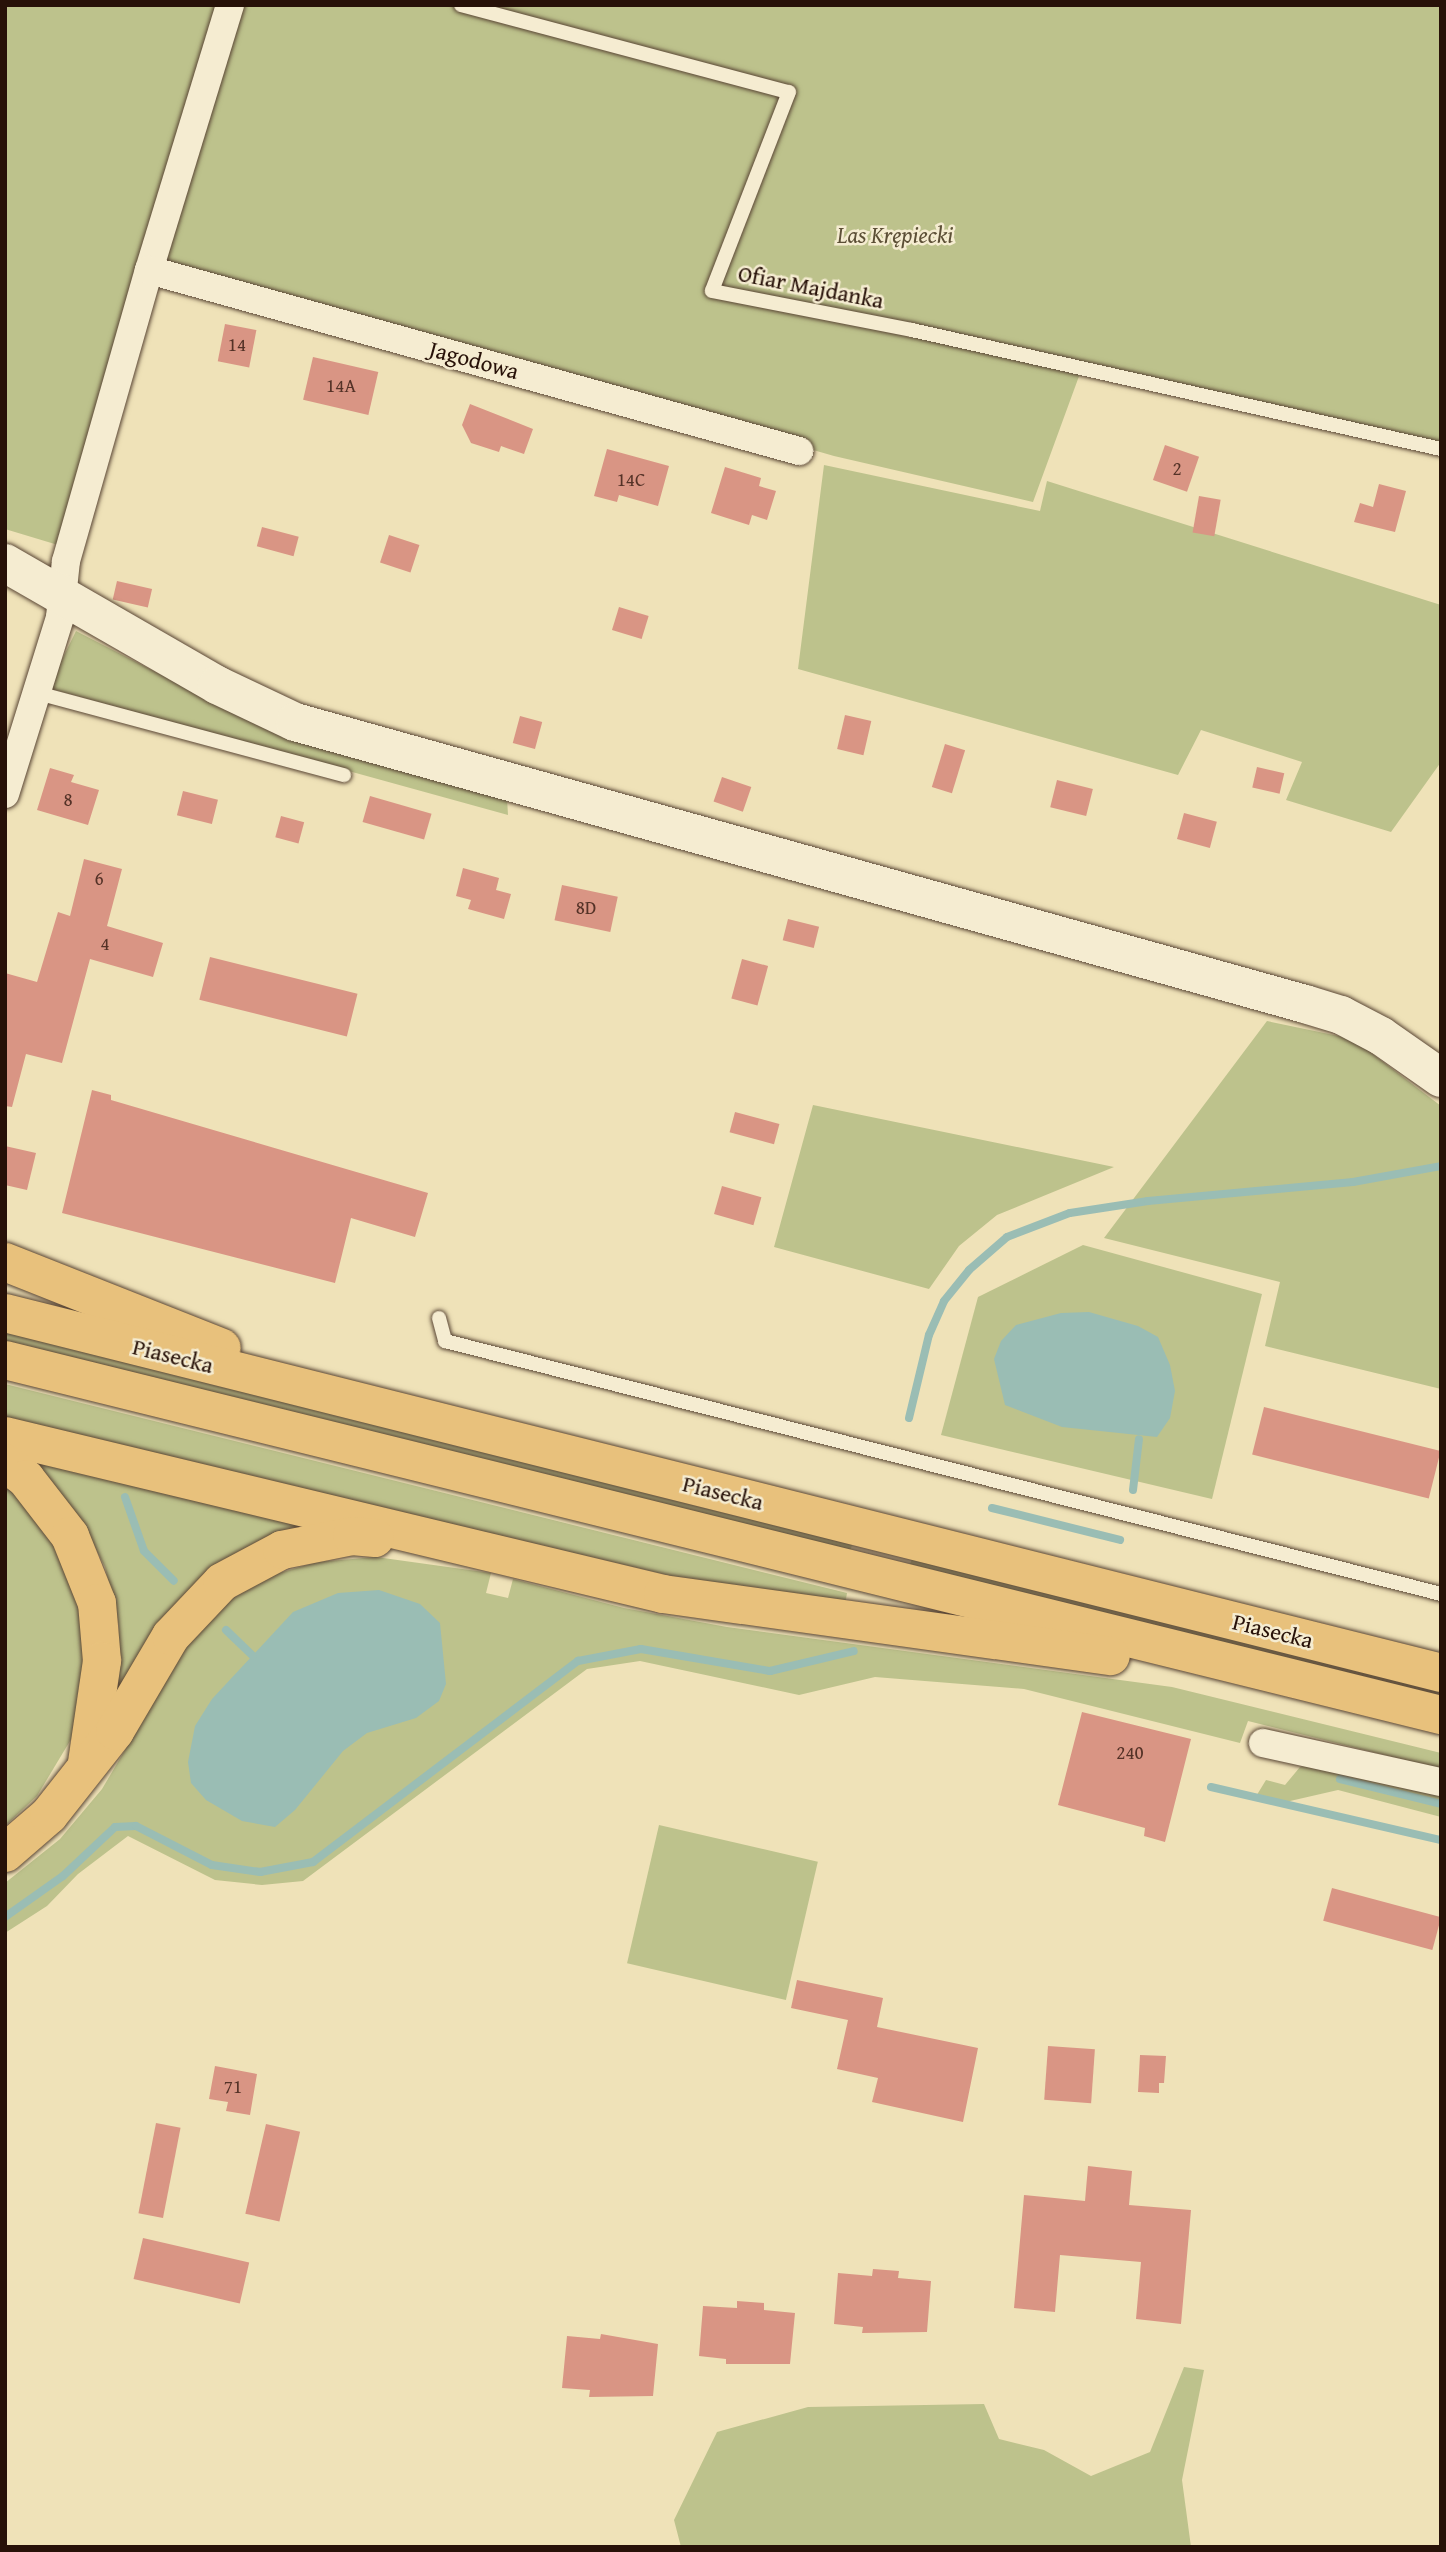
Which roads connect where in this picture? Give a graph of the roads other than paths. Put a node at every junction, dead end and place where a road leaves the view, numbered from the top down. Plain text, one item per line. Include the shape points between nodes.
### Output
1 (230, 5) edge
2 (461, 5) edge
3 (149, 270) junction
4 (1441, 449) edge
5 (799, 451) dead end
6 (5, 563) edge
7 (62, 597) junction
8 (34, 692) junction
9 (344, 775) dead end
10 (5, 794) edge
11 (1441, 1078) edge
12 (5, 1262) edge
13 (5, 1314) edge
14 (439, 1318) dead end
15 (5, 1360) edge
16 (350, 1400) junction
17 (5, 1436) edge
18 (5, 1463) edge
19 (491, 1553) junction
20 (1441, 1594) edge
21 (1441, 1673) edge
22 (1372, 1698) junction
23 (1441, 1715) edge
24 (1263, 1743) dead end
25 (87, 1762) junction
26 (1441, 1782) edge
27 (5, 1853) edge

1 - 3 street
2 - 4 lane, Ofiar Majdanka via 789,92 712,291
3 - 5 street, Jagodowa
3 - 7 street via 66,561
6 - 7 street
7 - 8 street via 60,617
7 - 11 street via 217,685 295,722 1341,1015
8 - 9 lane
8 - 10 street
12 - 16 highway
13 - 16 highway, Piasecka
14 - 20 lane via 445,1341
15 - 22 highway, Piasecka
16 - 21 highway, Piasecka
17 - 19 highway
18 - 25 highway via 26,1479 70,1536 97,1603 102,1661
19 - 22 highway via 677,1596 1088,1652
19 - 25 highway via 352,1536 312,1542 248,1564 222,1582 171,1636 115,1731
22 - 23 highway, Piasecka
24 - 26 street
25 - 27 highway via 49,1815

